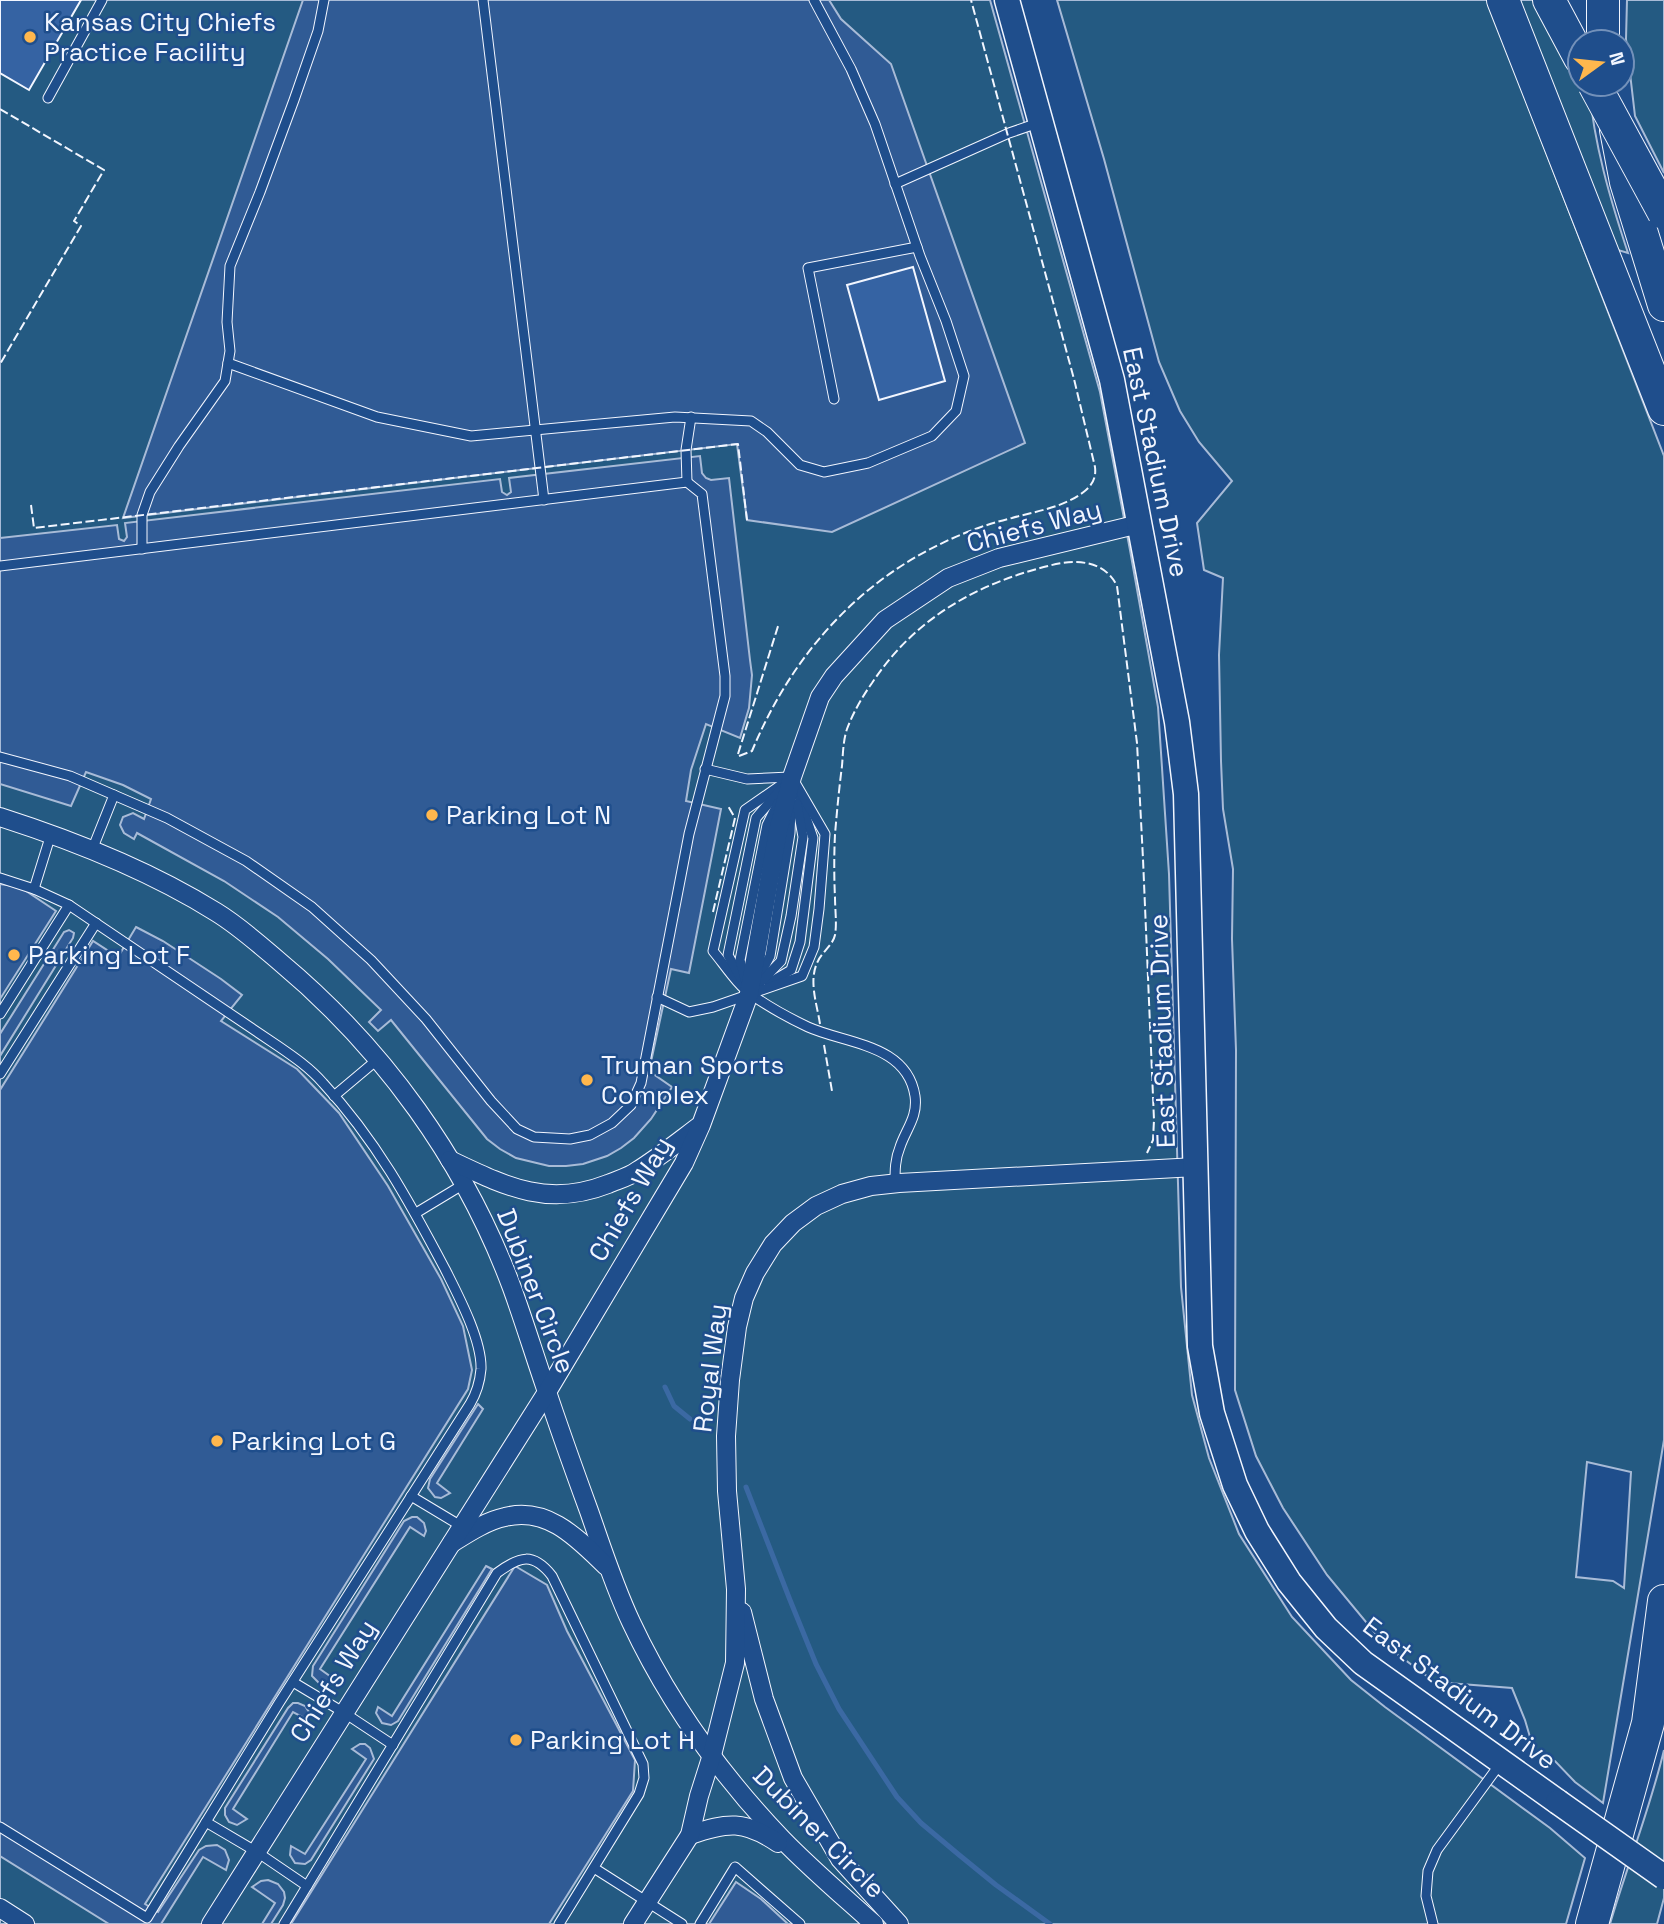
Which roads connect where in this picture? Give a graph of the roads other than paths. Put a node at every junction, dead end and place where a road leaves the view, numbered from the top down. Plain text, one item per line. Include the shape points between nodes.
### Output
1 (102, 0) edge
2 (324, 0) edge
3 (483, 0) edge
4 (814, 0) edge
5 (1007, 0) edge
6 (1503, 0) edge
7 (1549, 0) edge
8 (1603, 0) edge
9 (1603, 28) edge
10 (1566, 32) edge
11 (48, 98) dead end
12 (1602, 98) edge
13 (1609, 98) edge
14 (1041, 122) junction
15 (895, 184) junction
16 (1664, 213) edge
17 (917, 247) junction
18 (1664, 305) edge
19 (228, 363) junction
20 (834, 400) dead end
21 (1664, 409) edge
22 (691, 417) junction
23 (536, 431) junction
24 (687, 482) junction
25 (544, 500) junction
26 (1139, 524) junction
27 (142, 550) junction
28 (0, 565) edge
29 (0, 757) edge
30 (705, 769) junction
31 (792, 778) junction
32 (114, 795) junction
33 (0, 817) edge
34 (51, 834) junction
35 (92, 850) junction
36 (0, 878) edge
37 (34, 889) junction
38 (69, 905) junction
39 (96, 923) junction
40 (749, 994) junction
41 (657, 997) junction
42 (0, 1014) edge
43 (378, 1059) junction
44 (0, 1074) edge
45 (334, 1096) junction
46 (701, 1125) junction
47 (450, 1160) junction
48 (1196, 1167) junction
49 (895, 1184) junction
50 (464, 1185) junction
51 (416, 1213) junction
52 (547, 1392) junction
53 (411, 1496) junction
54 (461, 1526) junction
55 (450, 1544) junction
56 (609, 1569) junction
57 (736, 1588) junction
58 (1664, 1601) edge
59 (293, 1682) junction
60 (343, 1712) junction
61 (393, 1745) junction
62 (712, 1755) junction
63 (1501, 1762) junction
64 (206, 1822) junction
65 (0, 1827) edge
66 (690, 1835) junction
67 (257, 1852) junction
68 (802, 1857) junction
69 (594, 1868) junction
70 (1664, 1877) edge
71 (307, 1886) junction
72 (646, 1903) junction
73 (0, 1909) edge
74 (25, 1924) edge
75 (211, 1924) edge
76 (284, 1924) edge
77 (559, 1924) edge
78 (633, 1924) edge
79 (682, 1924) edge
80 (699, 1924) edge
81 (800, 1924) edge
82 (873, 1924) edge
83 (899, 1924) edge
84 (1433, 1924) edge
85 (1592, 1924) edge

1 - 11 lane
2 - 19 lane via 294,100 230,265
3 - 23 lane
4 - 15 lane via 851,69
5 - 14 main road, East Stadium Drive
6 - 21 highway
7 - 10 highway
8 - 9 highway
12 - 16 highway, bridge
13 - 18 highway via 1626,182
14 - 15 lane
14 - 26 main road, East Stadium Drive via 1112,380
15 - 17 lane
17 - 20 lane via 808,268
17 - 22 lane via 964,376 956,411 932,436 867,464 824,471 800,465 751,421
19 - 23 lane via 377,416 471,436
19 - 27 lane via 225,381 150,492 142,515
22 - 23 lane
22 - 24 lane
23 - 25 lane
24 - 25 lane
24 - 30 lane via 702,494 725,676 725,696
25 - 27 lane
26 - 31 street, Chiefs Way via 999,558 948,578 886,620 820,697
26 - 48 main road, East Stadium Drive via 1186,794
27 - 28 lane
29 - 32 lane via 69,776
30 - 31 lane via 747,779
30 - 41 lane
31 - 40 street, Chiefs Way
31 - 40 lane via 803,837 791,916 781,961
31 - 40 lane via 756,818 736,911 728,955
31 - 40 lane via 813,838 800,942 791,970
31 - 40 lane via 745,810 713,951
31 - 40 lane via 825,834 814,947 802,976
32 - 35 lane
32 - 41 lane via 246,860 313,907 371,960 517,1129 534,1137 590,1135 631,1105 641,1083
33 - 34 street, Dubiner Circle
34 - 35 street, Dubiner Circle
34 - 37 lane
35 - 43 street, Dubiner Circle via 215,911 244,932 315,992
36 - 37 lane
37 - 38 lane
38 - 39 lane
38 - 42 lane
39 - 44 lane
39 - 45 lane via 301,1062
40 - 41 lane via 689,1012
40 - 46 street, Chiefs Way
40 - 49 lane via 811,1028 876,1050 907,1075 916,1110 895,1161
43 - 45 lane
43 - 47 street, Dubiner Circle
45 - 51 lane via 367,1136
46 - 47 street via 635,1173 598,1188 569,1193 529,1192
46 - 52 street, Chiefs Way via 684,1163
47 - 50 street, Dubiner Circle
48 - 49 street, Royal Way
48 - 63 main road, East Stadium Drive via 1200,1346 1212,1413 1235,1485 1257,1531 1326,1628 1363,1663
49 - 57 street, Royal Way via 842,1194 793,1223 773,1244 744,1298 726,1436
50 - 51 lane
50 - 52 street, Dubiner Circle via 511,1286
51 - 53 lane via 466,1313 481,1367 470,1404
52 - 54 street, Chiefs Way
52 - 56 street, Dubiner Circle
53 - 54 lane
53 - 59 lane
54 - 55 street, Chiefs Way
55 - 56 street via 503,1517 532,1516 558,1524
55 - 60 street, Chiefs Way
56 - 62 street, Dubiner Circle via 671,1696
57 - 62 street, Royal Way via 735,1663
57 - 83 street via 764,1699 793,1778 840,1859
58 - 85 highway via 1648,1723
59 - 60 lane
59 - 64 lane
60 - 61 lane
60 - 67 street, Chiefs Way
61 - 69 lane via 497,1573 512,1562 528,1559 542,1564 552,1576 643,1764 639,1794
61 - 71 lane
62 - 66 street, Royal Way
62 - 68 street, Dubiner Circle
63 - 70 main road, East Stadium Drive, bridge
63 - 84 lane via 1432,1861 1426,1896
64 - 65 lane via 147,1918
64 - 67 lane
66 - 68 street via 740,1825 761,1831
66 - 72 street, Royal Way
67 - 71 lane
67 - 75 street, Chiefs Way
68 - 82 street, Dubiner Circle
69 - 72 lane
69 - 77 lane
71 - 76 lane
72 - 78 street, Royal Way
72 - 79 lane
73 - 74 street
80 - 81 lane via 735,1867

